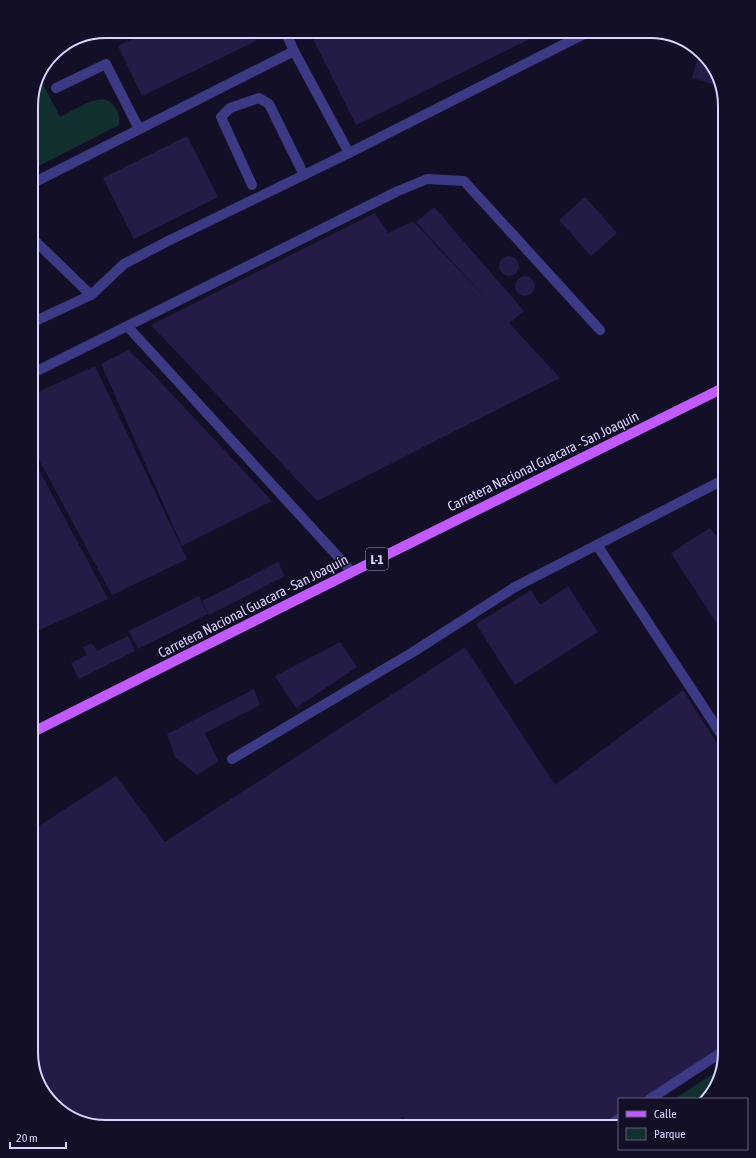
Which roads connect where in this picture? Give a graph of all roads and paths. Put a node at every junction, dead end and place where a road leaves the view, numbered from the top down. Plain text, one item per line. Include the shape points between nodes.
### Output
1 (288, 38) edge
2 (576, 38) edge
3 (294, 51) junction
4 (56, 88) dead end
5 (139, 130) junction
6 (349, 154) junction
7 (304, 175) junction
8 (38, 180) edge
9 (252, 185) dead end
10 (38, 243) edge
11 (91, 295) junction
12 (38, 319) edge
13 (128, 327) junction
14 (600, 330) dead end
15 (38, 371) edge
16 (718, 390) edge
17 (718, 483) edge
18 (597, 545) junction
19 (352, 572) junction
20 (718, 729) edge
21 (38, 730) edge
22 (232, 759) dead end
23 (718, 1055) edge
24 (652, 1098) edge

1 - 3 lane
2 - 6 lane
3 - 5 lane
3 - 6 lane
4 - 5 lane via 106,64
5 - 8 lane
6 - 7 lane
7 - 9 lane via 269,104 259,98 230,108 221,117
7 - 11 lane via 124,264
10 - 11 lane
11 - 12 lane
13 - 14 lane via 398,191 427,179 464,181
13 - 15 lane
13 - 19 lane
16 - 19 main road, Carretera Nacional Guacara - San Joaquín / L-1
17 - 18 lane
18 - 20 lane
18 - 22 lane via 515,587 413,652
19 - 21 main road, Carretera Nacional Guacara - San Joaquín / L-1
23 - 24 lane

